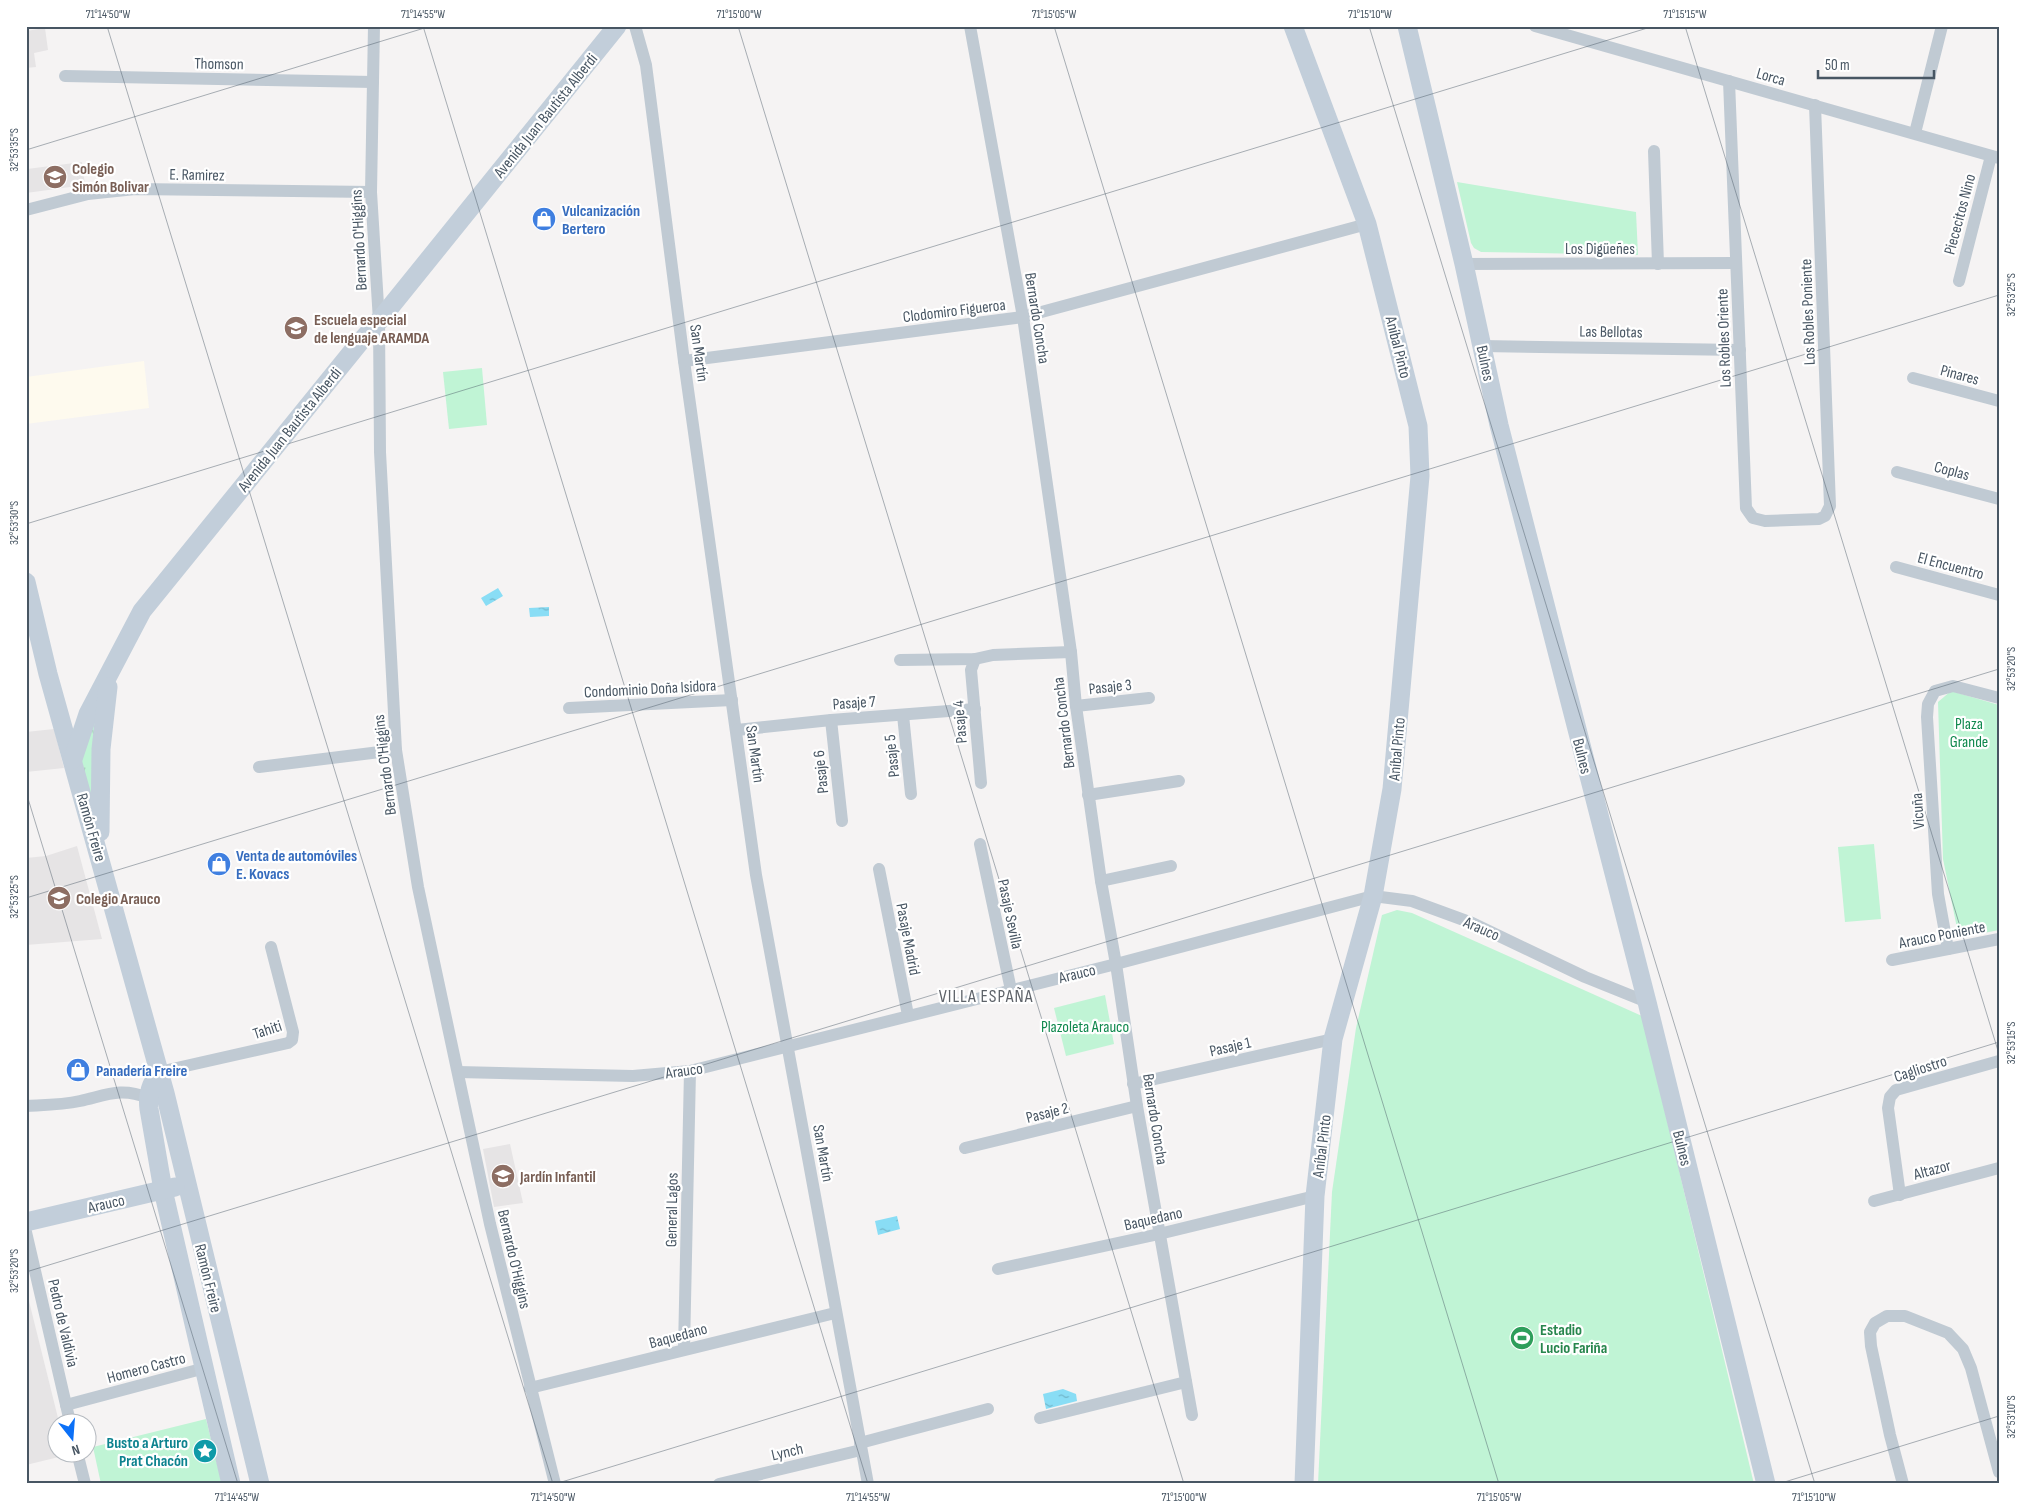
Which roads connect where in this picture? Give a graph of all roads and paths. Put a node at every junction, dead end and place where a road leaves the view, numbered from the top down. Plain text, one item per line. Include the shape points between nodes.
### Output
1 (374, 26) edge
2 (617, 26) edge
3 (635, 26) edge
4 (970, 26) edge
5 (1293, 26) edge
6 (1406, 26) edge
7 (1534, 26) edge
8 (1942, 26) edge
9 (64, 76) dead end
10 (1730, 81) junction
11 (373, 82) junction
12 (1815, 106) junction
13 (1914, 133) junction
14 (1654, 151) dead end
15 (1995, 157) edge
16 (370, 192) junction
17 (26, 210) edge
18 (1367, 224) junction
19 (1736, 263) junction
20 (1464, 264) junction
21 (1658, 264) junction
22 (1959, 280) dead end
23 (1023, 317) junction
24 (379, 321) junction
25 (1482, 346) junction
26 (1740, 350) junction
27 (684, 361) junction
28 (1913, 378) dead end
29 (1999, 401) edge
30 (1897, 472) dead end
31 (1999, 500) edge
32 (1825, 516) joint
33 (1896, 566) dead end
34 (26, 582) edge
35 (1999, 595) edge
36 (1071, 652) junction
37 (975, 659) junction
38 (900, 660) dead end
39 (110, 670) junction
40 (1149, 698) dead end
41 (1999, 698) edge
42 (732, 700) junction
43 (1076, 706) junction
44 (569, 708) dead end
45 (975, 709) junction
46 (59, 712) junction
47 (88, 714) junction
48 (903, 715) junction
49 (831, 720) junction
50 (737, 730) junction
51 (396, 750) junction
52 (73, 760) junction
53 (259, 767) dead end
54 (1179, 781) dead end
55 (981, 783) dead end
56 (911, 794) dead end
57 (1088, 795) junction
58 (842, 821) dead end
59 (980, 844) dead end
60 (1171, 866) dead end
61 (879, 869) dead end
62 (104, 870) junction
63 (1101, 881) junction
64 (1374, 896) junction
65 (1999, 939) edge
66 (270, 947) dead end
67 (1948, 949) junction
68 (1892, 960) dead end
69 (1116, 964) junction
70 (1011, 990) junction
71 (1647, 1002) junction
72 (908, 1015) junction
73 (1333, 1039) junction
74 (788, 1046) junction
75 (1999, 1061) edge
76 (690, 1071) junction
77 (159, 1072) junction
78 (458, 1072) junction
79 (1133, 1084) junction
80 (148, 1098) junction
81 (26, 1106) edge
82 (1137, 1106) junction
83 (171, 1118) junction
84 (965, 1148) dead end
85 (1999, 1168) edge
86 (186, 1184) junction
87 (163, 1190) junction
88 (1900, 1195) junction
89 (1315, 1196) junction
90 (1874, 1202) dead end
91 (26, 1222) edge
92 (26, 1232) edge
93 (1159, 1234) junction
94 (998, 1270) dead end
95 (835, 1313) junction
96 (684, 1349) junction
97 (205, 1368) junction
98 (1186, 1382) junction
99 (530, 1388) junction
100 (66, 1405) junction
101 (988, 1409) dead end
102 (68, 1412) edge
103 (1192, 1415) dead end
104 (1040, 1418) dead end
105 (860, 1446) junction
106 (79, 1462) edge
107 (1999, 1472) edge
108 (84, 1484) edge
109 (232, 1484) edge
110 (260, 1484) edge
111 (555, 1484) edge
112 (720, 1484) edge
113 (868, 1484) edge
114 (1304, 1484) edge
115 (1766, 1484) edge
116 (1903, 1484) edge

1 - 11 street, Bernardo O'Higgins
2 - 24 street, Avenida Juan Bautista Alberdi
3 - 27 street, San Martín via 646,65
4 - 23 street, Bernardo Concha
5 - 18 street, Aníbal Pinto
6 - 20 street, Bulnes
7 - 10 street, Lorca
8 - 13 street
9 - 11 street, Thomson
10 - 12 street, Lorca
10 - 19 street, Los Robles Oriente
11 - 16 street, Bernardo O'Higgins
12 - 13 street, Lorca
12 - 32 street, Los Robles Poniente via 1830,501
13 - 15 street, Lorca
14 - 21 street
15 - 22 street, Piececitos Nino
16 - 17 street, E. Ramirez via 135,189 88,194
16 - 24 street, Bernardo O'Higgins
18 - 23 street, Clodomiro Figueroa
18 - 64 street, Aníbal Pinto via 1418,426 1420,476 1392,789
19 - 21 street, Los Digüeñes
19 - 26 street, Los Robles Oriente
20 - 21 street, Los Digüeñes
20 - 25 street, Bulnes
23 - 27 street, Clodomiro Figueroa
23 - 36 street, Bernardo Concha
24 - 39 street, Avenida Juan Bautista Alberdi via 142,611
24 - 51 street, Bernardo O'Higgins via 380,452
25 - 26 street, Las Bellotas
25 - 71 street, Bulnes via 1499,425
26 - 32 street, Los Robles Oriente via 1747,512 1753,518 1765,521 1811,520
27 - 42 street, San Martín
28 - 29 street, Pinares
30 - 31 street, Coplas
33 - 35 street, El Encuentro
34 - 46 street, Ramón Freire
36 - 37 street via 993,655
36 - 43 street, Bernardo Concha
37 - 38 street
37 - 45 street, Pasaje 4 via 971,670
39 - 47 street, Avenida Juan Bautista Alberdi
39 - 62 street via 104,711 99,800
40 - 43 street, Pasaje 3
41 - 67 street, Vicuña via 1953,686 1935,691 1928,704 1938,894
42 - 44 street, Condominio Doña Isidora
42 - 50 street, San Martín
43 - 57 street, Bernardo Concha
45 - 48 street, Pasaje 7
45 - 55 street, Pasaje 4
46 - 47 street
46 - 52 street, Ramón Freire
47 - 52 street, Avenida Juan Bautista Alberdi
48 - 49 street, Pasaje 7
48 - 56 street, Pasaje 5
49 - 50 street, Pasaje 7
49 - 58 street, Pasaje 6
50 - 74 street, San Martín via 756,875
51 - 53 street
51 - 78 street, Bernardo O'Higgins via 418,887
52 - 62 street, Ramón Freire
54 - 57 street
57 - 63 street, Bernardo Concha
59 - 70 street, Pasaje Sevilla
60 - 63 street
61 - 72 street, Pasaje Madrid
62 - 77 street, Ramón Freire
63 - 69 street, Bernardo Concha
64 - 69 street, Arauco
64 - 71 street, Arauco via 1412,901 1472,923 1585,977
64 - 73 street, Aníbal Pinto
65 - 67 street, Arauco Poniente
66 - 77 street, Tahiti via 294,1032 292,1040
67 - 68 street, Arauco Poniente
69 - 70 street, Arauco
69 - 79 street, Bernardo Concha
70 - 72 street, Arauco
71 - 115 street, Bulnes
72 - 74 street, Arauco
73 - 79 street, Pasaje 1
73 - 89 street, Aníbal Pinto
74 - 76 street, Arauco
74 - 95 street, San Martín
75 - 88 street, Cagliostro via 1893,1093 1888,1108
76 - 78 street, Arauco via 633,1076
76 - 96 street, General Lagos
77 - 80 street via 152,1082
77 - 83 street, Ramón Freire
78 - 99 street, Bernardo O'Higgins via 490,1224
79 - 82 street, Bernardo Concha
80 - 81 street via 122,1091 71,1102
80 - 83 street via 159,1104
80 - 87 street, Ramón Freire
82 - 84 street, Pasaje 2
82 - 93 street, Bernardo Concha
83 - 86 street, Ramón Freire
85 - 88 street, Altazor
86 - 87 street, Arauco
86 - 110 street, Ramón Freire
87 - 91 street, Arauco
87 - 97 street, Ramón Freire
88 - 90 street, Altazor
89 - 93 street, Baquedano
89 - 114 street, Aníbal Pinto
92 - 100 street, Pedro de Valdivia
93 - 94 street, Baquedano
93 - 98 street, Bernardo Concha
95 - 96 street, Baquedano
95 - 105 street, San Martín
96 - 99 street, Baquedano
97 - 100 street, Homero Castro
97 - 109 street, Ramón Freire
98 - 103 street, Bernardo Concha
98 - 104 street
99 - 111 street, Bernardo O'Higgins
100 - 102 street, Pedro de Valdivia
101 - 105 street, Lynch
105 - 112 street, Lynch
105 - 113 street, San Martín
106 - 108 street
107 - 116 street via 1963,1349 1948,1333 1905,1316 1887,1316 1875,1323 1870,1332 1871,1346

